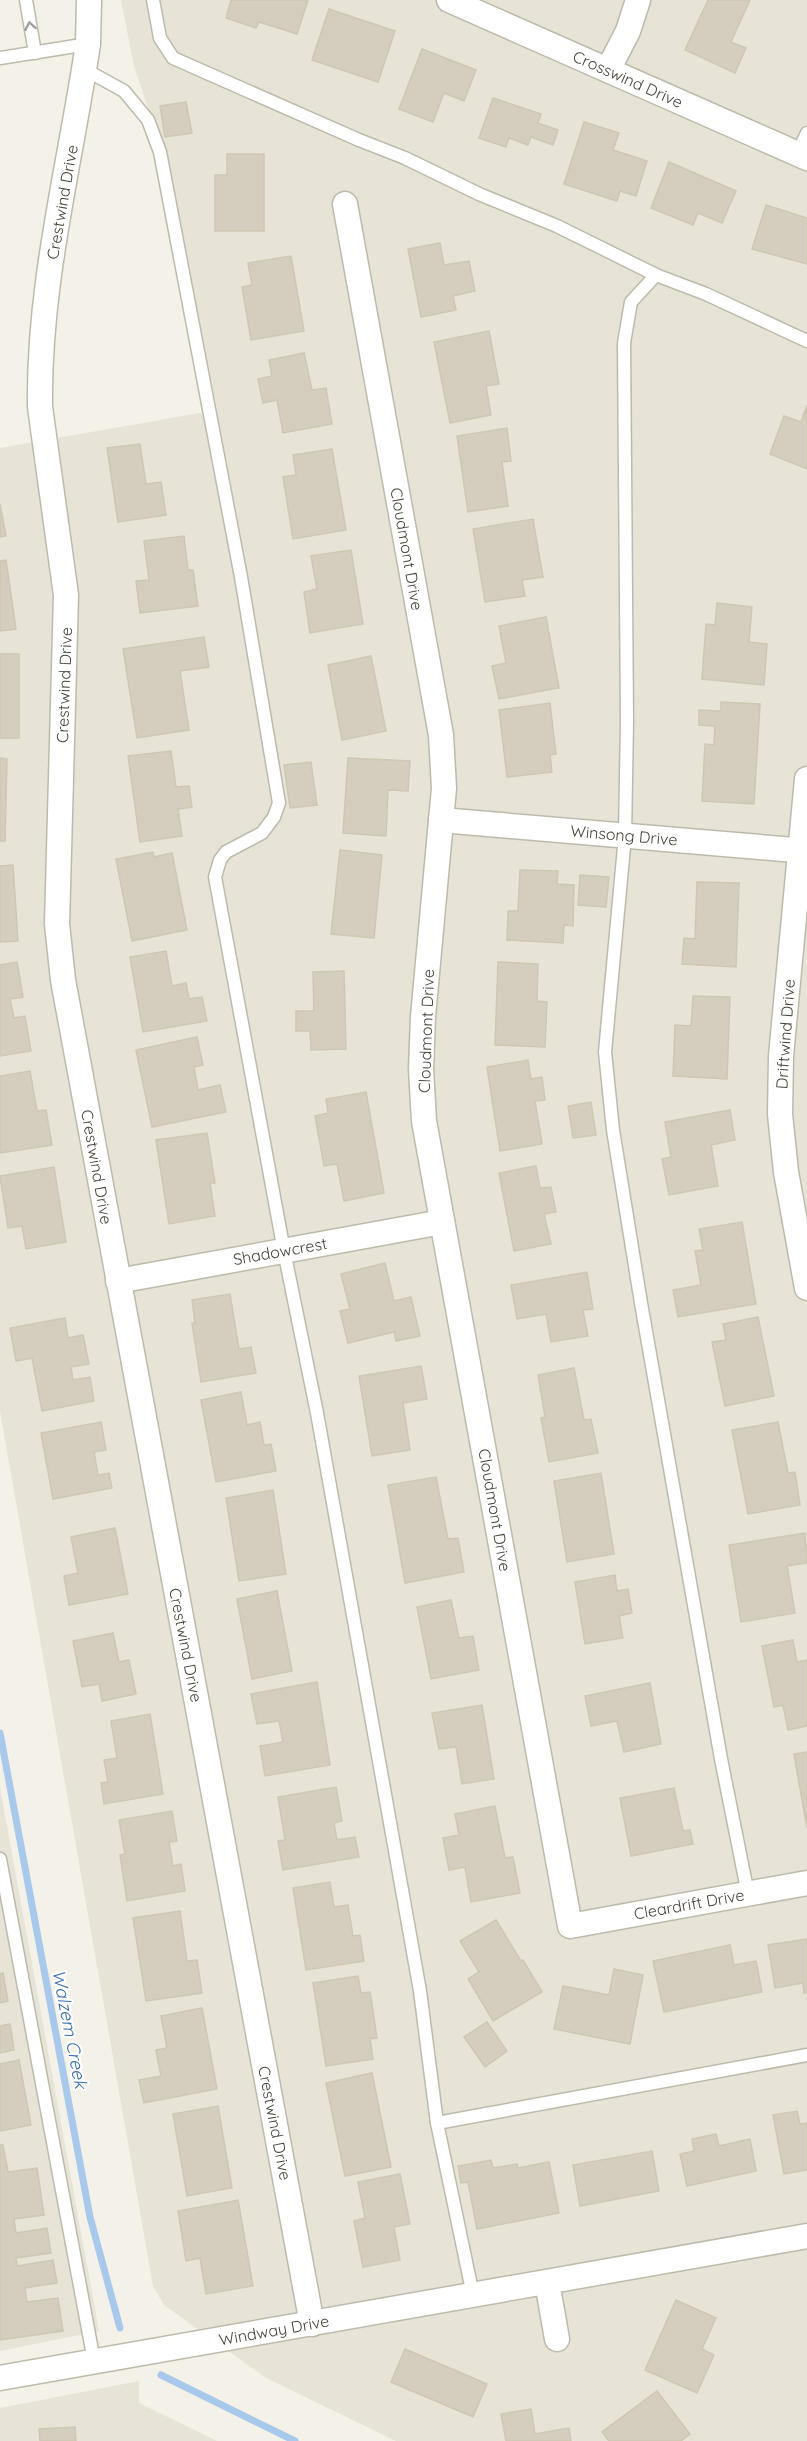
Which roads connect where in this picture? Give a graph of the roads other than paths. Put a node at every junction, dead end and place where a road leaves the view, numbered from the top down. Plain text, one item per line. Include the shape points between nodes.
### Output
1 (26, 0) edge
2 (89, 0) edge
3 (153, 0) edge
4 (449, 0) edge
5 (638, 0) edge
6 (88, 44) junction
7 (35, 53) junction
8 (0, 58) edge
9 (84, 69) junction
10 (608, 70) junction
11 (804, 148) edge
12 (345, 204) dead end
13 (656, 275) junction
14 (807, 341) edge
15 (807, 779) edge
16 (441, 820) junction
17 (625, 836) junction
18 (804, 851) edge
19 (442, 1222) junction
20 (284, 1251) junction
21 (118, 1281) junction
22 (807, 1288) edge
23 (0, 1859) edge
24 (807, 1883) edge
25 (748, 1894) junction
26 (570, 1926) joint
27 (807, 2055) edge
28 (437, 2123) junction
29 (807, 2236) edge
30 (548, 2282) junction
31 (473, 2295) junction
32 (312, 2324) junction
33 (557, 2339) dead end
34 (94, 2361) junction
35 (0, 2378) edge

7 -> 1 lane
2 - 6 street, Crestwind Drive
3 - 13 lane via 160,38 173,58 557,225
4 - 10 street, Crosswind Drive
5 - 10 street via 628,31
6 - 7 lane
6 - 9 street, Crestwind Drive
7 - 8 lane
9 - 20 lane via 124,91 148,120 160,152 273,765 279,803 274,818 262,833 226,852 215,876
9 - 21 street, Crestwind Drive via 44,313 40,407 66,595 57,924 63,980
10 - 11 street, Crosswind Drive
12 - 16 street, Cloudmont Drive via 441,735
13 - 14 lane
13 - 17 lane via 631,302 624,343
15 - 18 street, Driftwind Drive
16 - 17 street, Winsong Drive
16 - 19 street, Cloudmont Drive via 421,1069 424,1121
17 - 18 street, Winsong Drive
17 - 25 lane via 605,1052 613,1130
18 - 22 street, Driftwind Drive via 781,1056 780,1114
19 - 20 street, Shadowcrest
19 - 26 street, Cloudmont Drive
20 - 21 street, Shadowcrest
20 - 28 lane via 317,1413 420,1991
21 - 32 street, Crestwind Drive
23 - 34 lane
24 - 25 street, Cleardrift Drive
25 - 26 street, Cleardrift Drive
27 - 28 lane
28 - 31 lane
29 - 30 street, Windway Drive
30 - 31 street, Windway Drive
30 - 33 street
31 - 32 street, Windway Drive
32 - 34 street, Windway Drive
34 - 35 street, Windway Drive

